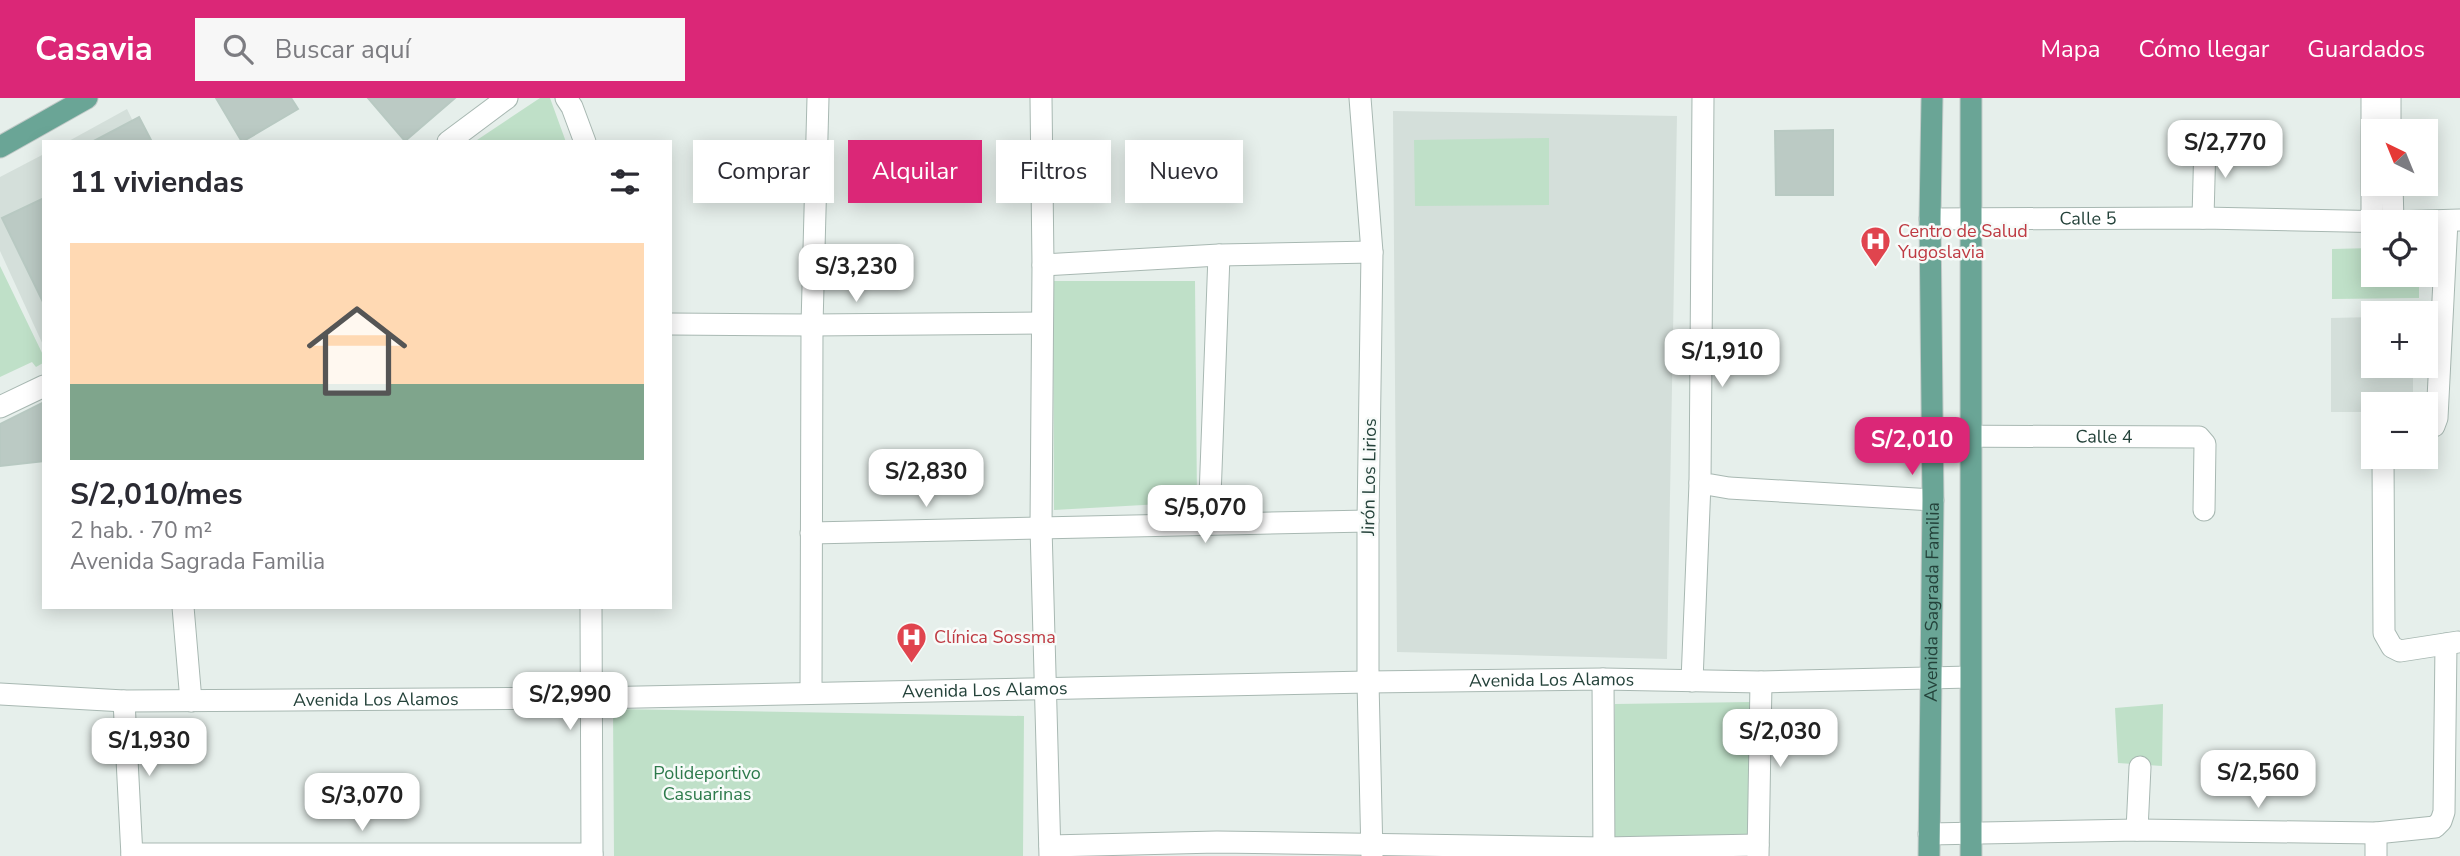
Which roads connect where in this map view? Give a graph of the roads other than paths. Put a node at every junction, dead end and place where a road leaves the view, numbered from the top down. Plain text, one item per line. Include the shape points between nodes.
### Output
1 (87, 98) edge
2 (507, 98) edge
3 (566, 98) edge
4 (818, 98) edge
5 (1041, 98) edge
6 (1360, 98) edge
7 (1703, 98) edge
8 (1932, 98) edge
9 (1970, 98) edge
10 (2381, 103) edge
11 (451, 140) edge
12 (584, 140) edge
13 (2205, 141) dead end
14 (0, 146) edge
15 (2373, 210) edge
16 (1970, 218) junction
17 (2203, 218) junction
18 (1930, 219) junction
19 (2361, 220) edge
20 (2454, 221) edge
21 (1372, 252) junction
22 (1219, 255) junction
23 (1043, 265) junction
24 (1041, 323) junction
25 (672, 324) edge
26 (812, 325) junction
27 (42, 387) edge
28 (2438, 406) edge
29 (0, 407) edge
30 (1932, 436) junction
31 (1972, 437) junction
32 (2383, 469) edge
33 (1700, 483) junction
34 (1933, 500) junction
35 (2204, 510) dead end
36 (1368, 521) junction
37 (1209, 524) junction
38 (1041, 527) junction
39 (811, 533) junction
40 (183, 609) edge
41 (591, 609) edge
42 (2453, 643) edge
43 (1970, 677) junction
44 (1930, 678) junction
45 (1603, 679) junction
46 (1692, 681) junction
47 (1368, 682) junction
48 (1760, 682) junction
49 (1045, 688) junction
50 (811, 693) junction
51 (0, 694) edge
52 (590, 698) junction
53 (124, 701) junction
54 (191, 701) junction
55 (2140, 767) dead end
56 (2137, 830) junction
57 (1970, 833) junction
58 (2376, 833) junction
59 (1929, 834) junction
60 (1217, 849) edge
61 (1372, 850) edge
62 (1050, 851) edge
63 (1758, 851) edge
64 (1604, 852) edge
65 (132, 855) edge
66 (440, 855) edge
67 (592, 855) edge
68 (1930, 856) edge
69 (1971, 856) edge
70 (2376, 856) edge

1 - 14 main road
2 - 11 street
3 - 12 street
4 - 26 street
5 - 23 street
6 - 21 street, Jirón Los Lirios
7 - 33 street
8 - 18 main road, Avenida Sagrada Familia
9 - 16 main road
10 - 15 street
13 - 17 street
16 - 17 street, Calle 5
16 - 18 street, Calle 5
16 - 31 main road
17 - 19 street, Calle 5
18 - 30 main road, Avenida Sagrada Familia
20 - 28 street
21 - 22 street
21 - 36 street, Jirón Los Lirios
22 - 23 street
22 - 37 street
23 - 24 street
24 - 26 street
24 - 38 street
25 - 26 street
26 - 39 street
27 - 29 street
30 - 31 street, Calle 4
30 - 34 main road, Avenida Sagrada Familia
31 - 35 street, Calle 4 via 2199,437 2205,444
31 - 43 main road
32 - 42 street via 2384,633 2400,651
33 - 34 street
33 - 46 street
34 - 44 main road, Avenida Sagrada Familia
36 - 37 street
36 - 47 street, Jirón Los Lirios
37 - 38 street
38 - 39 street
38 - 49 street
39 - 50 street
40 - 54 street
41 - 52 street
42 - 58 street via 2441,821 2429,829
43 - 44 street, Avenida Los Alamos
43 - 57 main road
44 - 48 street, Avenida Los Alamos
44 - 59 main road, Avenida Sagrada Familia
45 - 46 street, Avenida Los Alamos
45 - 47 street, Avenida Los Alamos
45 - 64 street
46 - 48 street, Avenida Los Alamos
47 - 49 street, Avenida Los Alamos
47 - 61 street, Jirón Los Lirios
48 - 63 street
49 - 50 street, Avenida Los Alamos
49 - 62 street
50 - 52 street, Avenida Los Alamos
51 - 53 street, Avenida Los Alamos
52 - 54 street, Avenida Los Alamos
52 - 67 street
53 - 54 street, Avenida Los Alamos
53 - 65 street
55 - 56 street
56 - 57 street
56 - 58 street
57 - 59 street
57 - 69 main road
58 - 70 street
59 - 68 main road, Avenida Sagrada Familia
60 - 61 street
60 - 62 street
61 - 64 street
63 - 64 street
65 - 66 street
66 - 67 street

